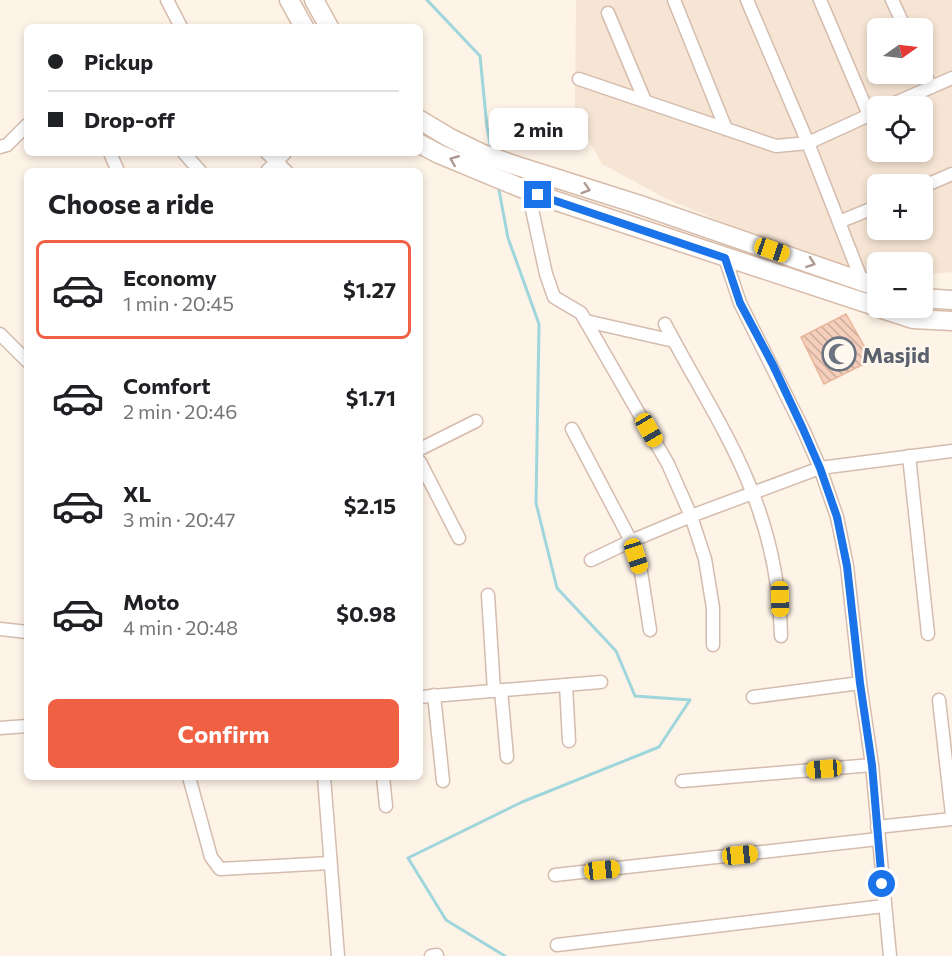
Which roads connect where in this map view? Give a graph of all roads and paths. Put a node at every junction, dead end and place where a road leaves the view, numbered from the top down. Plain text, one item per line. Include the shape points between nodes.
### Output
1 (167, 0) edge
2 (289, 0) edge
3 (314, 0) edge
4 (674, 0) edge
5 (747, 0) edge
6 (820, 0) edge
7 (892, 0) edge
8 (608, 13) dead end
9 (900, 18) edge
10 (179, 24) edge
11 (302, 24) edge
12 (327, 24) edge
13 (952, 78) edge
14 (579, 79) dead end
15 (930, 84) edge
16 (931, 87) junction
17 (911, 96) edge
18 (867, 100) edge
19 (645, 101) junction
20 (867, 116) edge
21 (423, 122) edge
22 (24, 128) edge
23 (726, 129) junction
24 (808, 143) junction
25 (423, 146) edge
26 (0, 147) edge
27 (187, 156) edge
28 (197, 168) edge
29 (952, 174) edge
30 (933, 182) edge
31 (523, 189) junction
32 (637, 204) junction
33 (867, 211) edge
34 (839, 222) junction
35 (628, 226) junction
36 (725, 258) junction
37 (867, 278) edge
38 (867, 283) edge
39 (933, 299) edge
40 (952, 300) edge
41 (867, 303) edge
42 (913, 318) edge
43 (586, 321) junction
44 (952, 321) edge
45 (665, 324) dead end
46 (0, 334) edge
47 (674, 341) junction
48 (24, 358) edge
49 (476, 421) dead end
50 (572, 429) dead end
51 (423, 448) edge
52 (952, 451) edge
53 (909, 456) junction
54 (423, 468) edge
55 (820, 468) junction
56 (753, 494) junction
57 (691, 516) junction
58 (459, 538) dead end
59 (631, 541) junction
60 (591, 560) dead end
61 (488, 595) dead end
62 (0, 629) edge
63 (650, 630) dead end
64 (24, 632) edge
65 (928, 634) dead end
66 (781, 636) dead end
67 (713, 645) dead end
68 (601, 682) dead end
69 (860, 683) junction
70 (566, 685) junction
71 (498, 691) junction
72 (434, 695) junction
73 (423, 697) edge
74 (753, 697) dead end
75 (939, 700) dead end
76 (24, 726) edge
77 (0, 728) edge
78 (570, 741) dead end
79 (507, 757) dead end
80 (872, 765) junction
81 (190, 780) edge
82 (324, 780) edge
83 (383, 780) edge
84 (443, 781) dead end
85 (682, 782) dead end
86 (386, 806) dead end
87 (952, 817) edge
88 (878, 833) junction
89 (330, 863) junction
90 (555, 875) dead end
91 (884, 906) junction
92 (557, 945) dead end
93 (437, 955) edge
94 (338, 956) edge
95 (431, 956) edge
96 (890, 956) edge

1 - 10 street
2 - 11 street
3 - 12 street
4 - 23 street
5 - 24 street
6 - 18 street
7 - 9 street
8 - 19 street
13 - 16 street
14 - 19 street
15 - 16 street
16 - 17 street
19 - 23 street
20 - 24 street
21 -> 32 street via 485,155
22 - 26 street
23 - 24 street via 776,146
24 - 34 street
31 -> 25 street
27 - 28 street
29 - 30 street
31 - 35 street
31 - 43 street via 554,297 581,313
32 - 35 street
32 -> 38 street
33 - 34 street
34 - 37 street
35 - 36 street
36 - 41 street
36 - 55 street via 740,303
39 - 40 street
42 - 44 street
43 - 47 street
43 - 57 street via 668,464
45 - 47 street
46 - 48 street
47 - 56 street
49 - 51 street
50 - 59 street
52 - 53 street
53 - 55 street
53 - 65 street
54 - 58 street
55 - 56 street
55 - 69 street via 837,517 847,566
56 - 57 street
56 - 66 street via 770,544 780,599
57 - 59 street
57 - 67 street via 705,559 713,608
59 - 60 street
59 - 63 street via 642,572
61 - 71 street
62 - 64 street
68 - 70 street
69 - 74 street
69 - 80 street
70 - 71 street
70 - 78 street
71 - 72 street
71 - 79 street
72 - 73 street
72 - 84 street
75 - 87 street
76 - 77 street
80 - 85 street
80 - 88 street
81 - 89 street via 211,857 220,869
82 - 89 street
83 - 86 street
87 - 88 street
88 - 90 street
88 - 91 street
89 - 94 street
91 - 92 street
91 - 96 street
93 - 95 street

